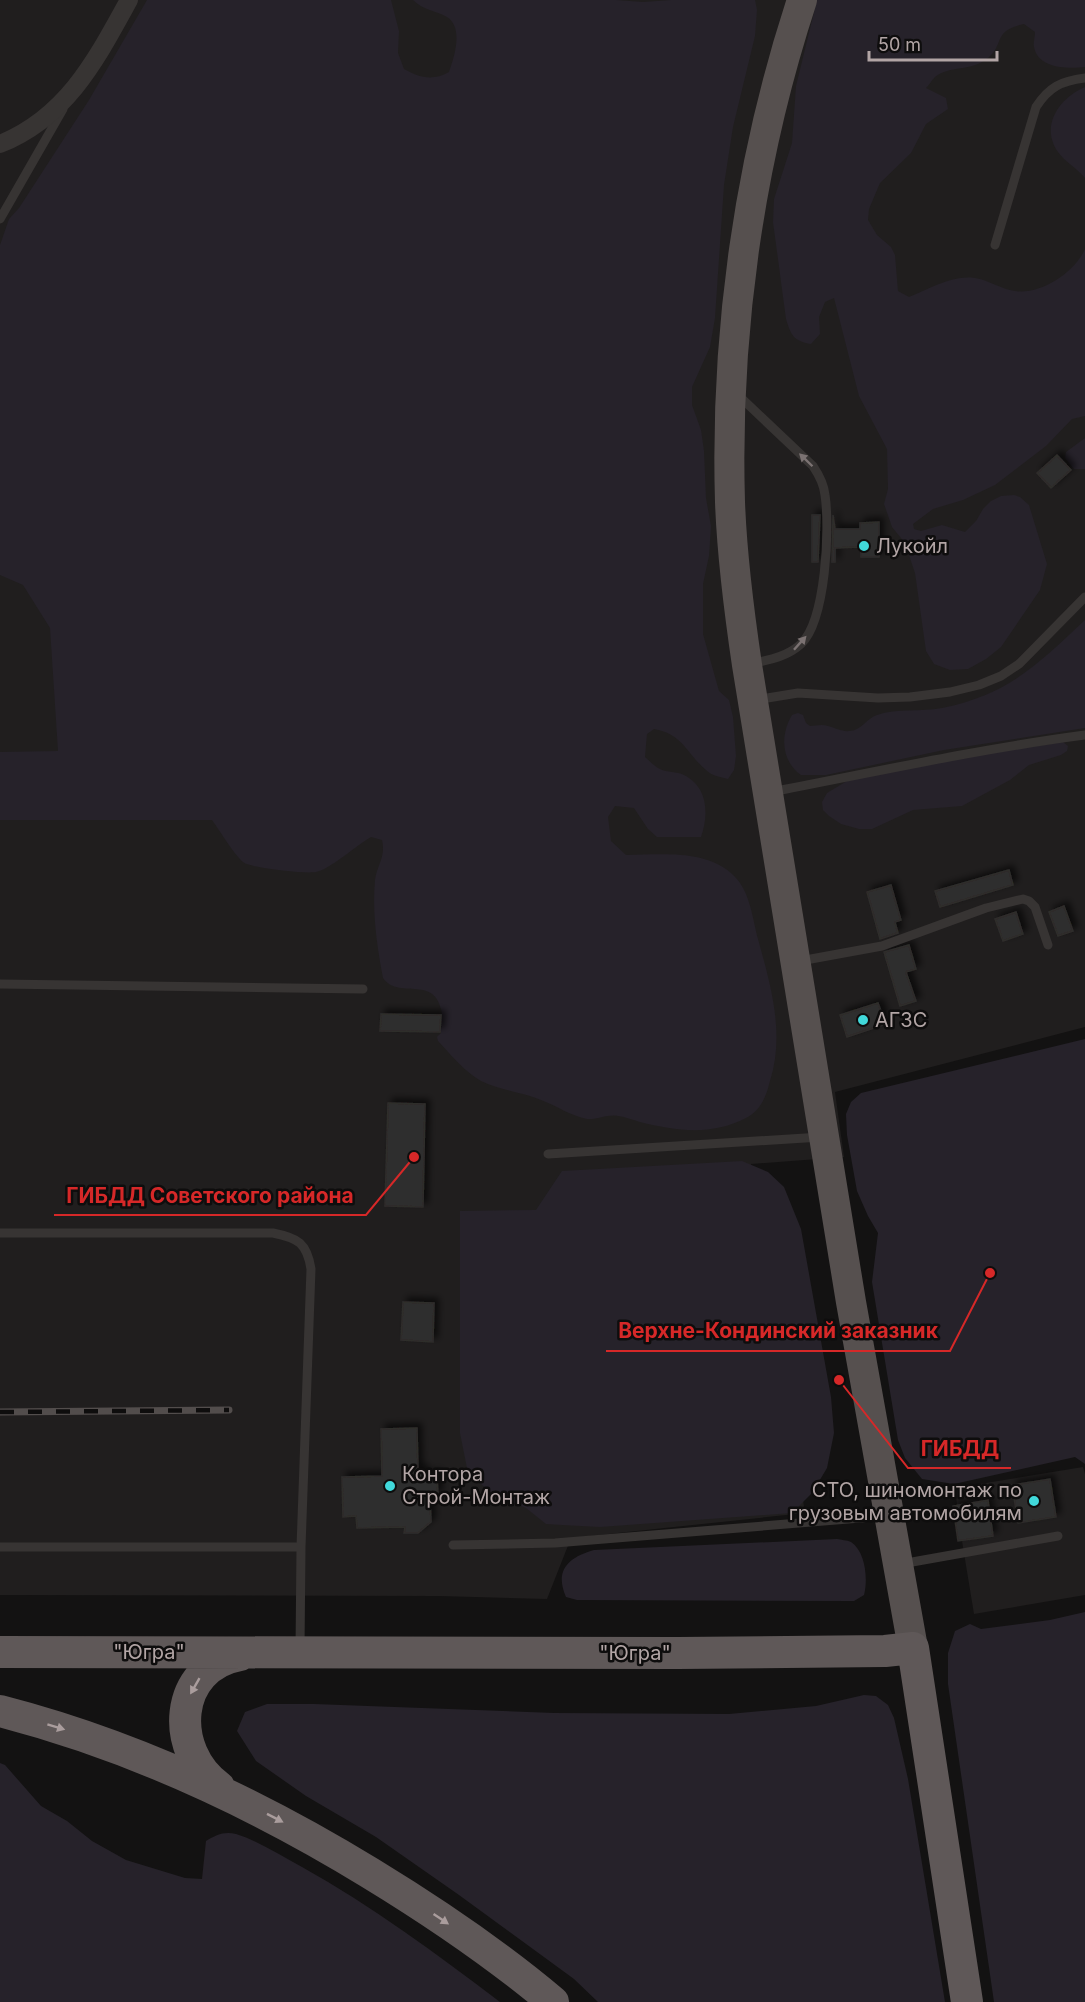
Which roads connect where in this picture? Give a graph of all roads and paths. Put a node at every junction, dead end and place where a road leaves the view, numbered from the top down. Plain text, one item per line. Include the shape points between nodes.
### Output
1 (129, 0) edge
2 (802, 0) edge
3 (1085, 78) edge
4 (72, 92) junction
5 (0, 144) edge
6 (0, 219) edge
7 (995, 245) dead end
8 (731, 389) junction
9 (1085, 597) edge
10 (747, 665) junction
11 (753, 700) junction
12 (1085, 735) edge
13 (768, 793) junction
14 (1048, 945) dead end
15 (795, 962) junction
16 (0, 984) edge
17 (363, 989) dead end
18 (824, 1137) junction
19 (548, 1154) dead end
20 (0, 1233) edge
21 (890, 1516) junction
22 (1058, 1536) dead end
23 (453, 1545) dead end
24 (0, 1547) edge
25 (301, 1548) junction
26 (898, 1564) junction
27 (913, 1648) junction
28 (300, 1651) junction
29 (0, 1652) edge
30 (262, 1652) junction
31 (0, 1711) edge
32 (232, 1796) junction
33 (553, 2002) edge
34 (967, 2002) edge

1 - 4 street
2 - 8 main road via 757,166
3 - 7 lane via 1056,85 1036,107
4 - 5 street via 45,119 17,138
4 - 6 lane
8 - 10 main road via 730,503
10 -> 8 lane via 791,652 803,642 810,627 826,571 825,496 813,466
9 - 11 lane via 1019,664 979,685 910,697 798,693
10 - 11 main road
11 - 13 main road
12 - 13 lane via 1027,742
13 - 15 main road
14 - 15 lane via 1035,908 1023,899 986,908 882,946
15 - 18 main road
16 - 17 lane
18 - 19 lane
18 - 21 main road
20 - 25 lane via 273,1233 301,1243 311,1269
21 - 23 lane via 555,1543
21 - 26 main road
22 - 26 lane
24 - 25 lane
25 - 28 lane
26 - 27 main road
27 - 28 highway, "Югра" via 678,1653
27 - 34 highway
28 - 30 highway, "Югра"
29 - 30 highway, "Югра"
30 -> 32 highway via 237,1655 214,1664 198,1680 187,1705 185,1732 193,1757 209,1780
31 -> 32 highway via 84,1736
32 -> 33 highway via 398,1890

